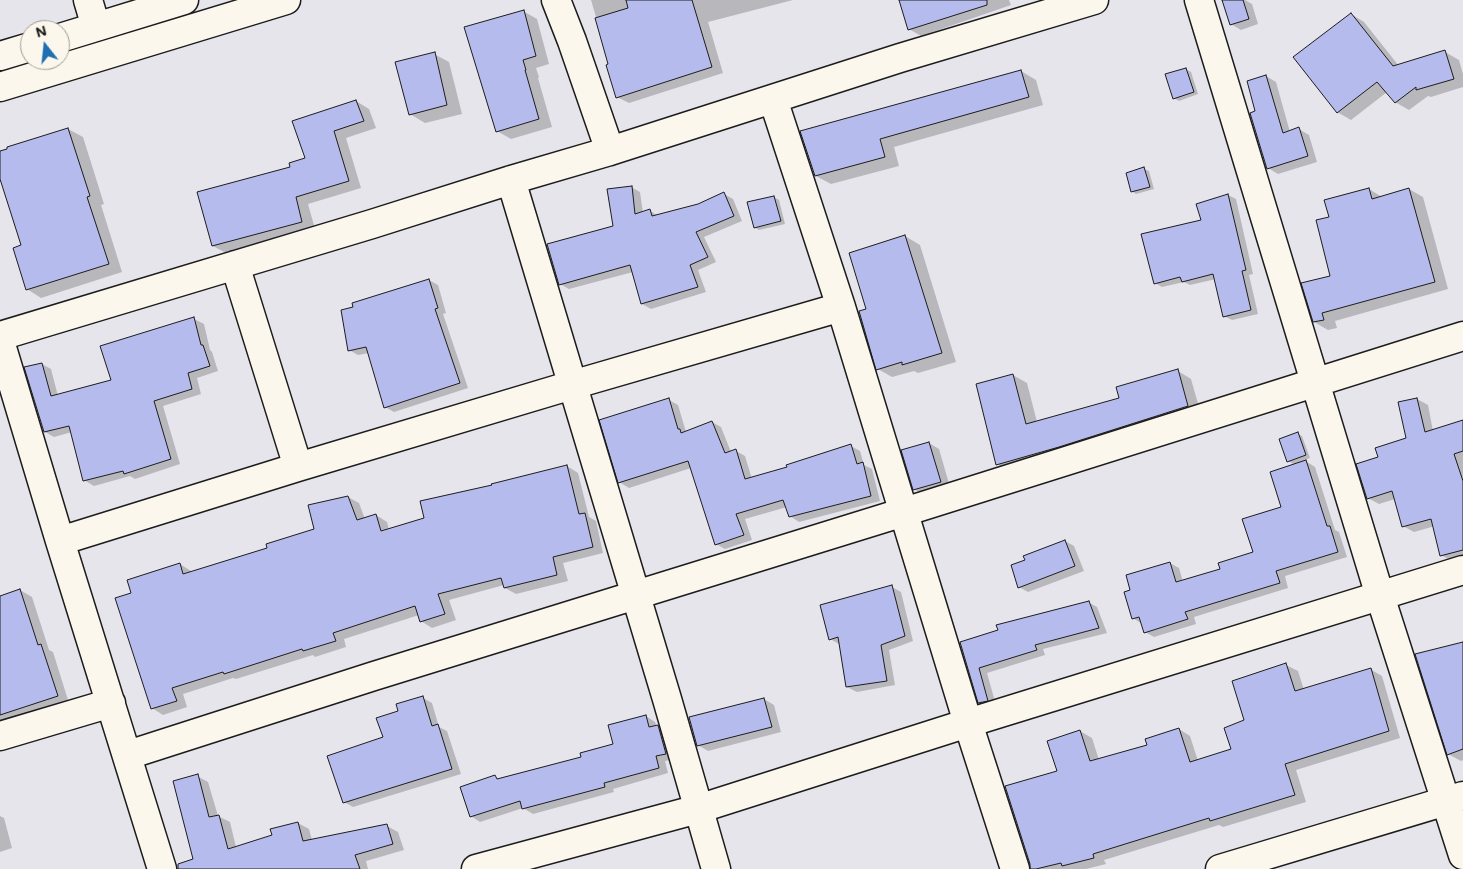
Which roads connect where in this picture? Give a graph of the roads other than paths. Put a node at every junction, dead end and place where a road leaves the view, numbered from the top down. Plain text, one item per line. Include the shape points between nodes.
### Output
1 (88, 0) edge
2 (184, 0) edge
3 (286, 0) edge
4 (556, 0) edge
5 (1094, 0) edge
6 (1199, 0) edge
7 (1035, 8) edge
8 (96, 28) junction
9 (70, 35) edge
10 (20, 50) edge
11 (0, 56) edge
12 (0, 87) edge
13 (773, 99) junction
14 (610, 151) junction
15 (511, 180) junction
16 (235, 265) junction
17 (841, 308) junction
18 (0, 336) edge
19 (1463, 336) edge
20 (0, 341) edge
21 (1315, 382) junction
22 (572, 385) junction
23 (9, 408) edge
24 (298, 467) junction
25 (904, 512) junction
26 (60, 541) junction
27 (1463, 570) edge
28 (635, 595) junction
29 (1380, 596) junction
30 (111, 702) junction
31 (968, 723) junction
32 (0, 736) edge
33 (128, 755) junction
34 (1454, 798) edge
35 (698, 809) junction
36 (1463, 855) edge
37 (162, 869) edge
38 (476, 869) edge
39 (716, 869) edge
40 (1015, 869) edge
41 (1220, 869) edge

1 - 8 street
2 - 8 street
3 - 12 street
4 - 14 street
5 - 7 street
6 - 21 street
7 - 13 street via 900,58
8 - 9 street
10 - 11 street
13 - 14 street
13 - 17 street
14 - 15 street
15 - 16 street
15 - 22 street
16 - 18 street
16 - 24 street
17 - 22 street
17 - 25 street
19 - 21 street
20 - 23 street
21 - 25 street
21 - 29 street
22 - 24 street
22 - 28 street
23 - 26 street
24 - 26 street
25 - 28 street
25 - 31 street
26 - 30 street
27 - 29 street
28 - 33 street
28 - 35 street
29 - 31 street
29 - 34 street
30 - 32 street
30 - 33 street
31 - 35 street
31 - 40 street
33 - 37 street
34 - 36 street
34 - 41 street
35 - 38 street
35 - 39 street

